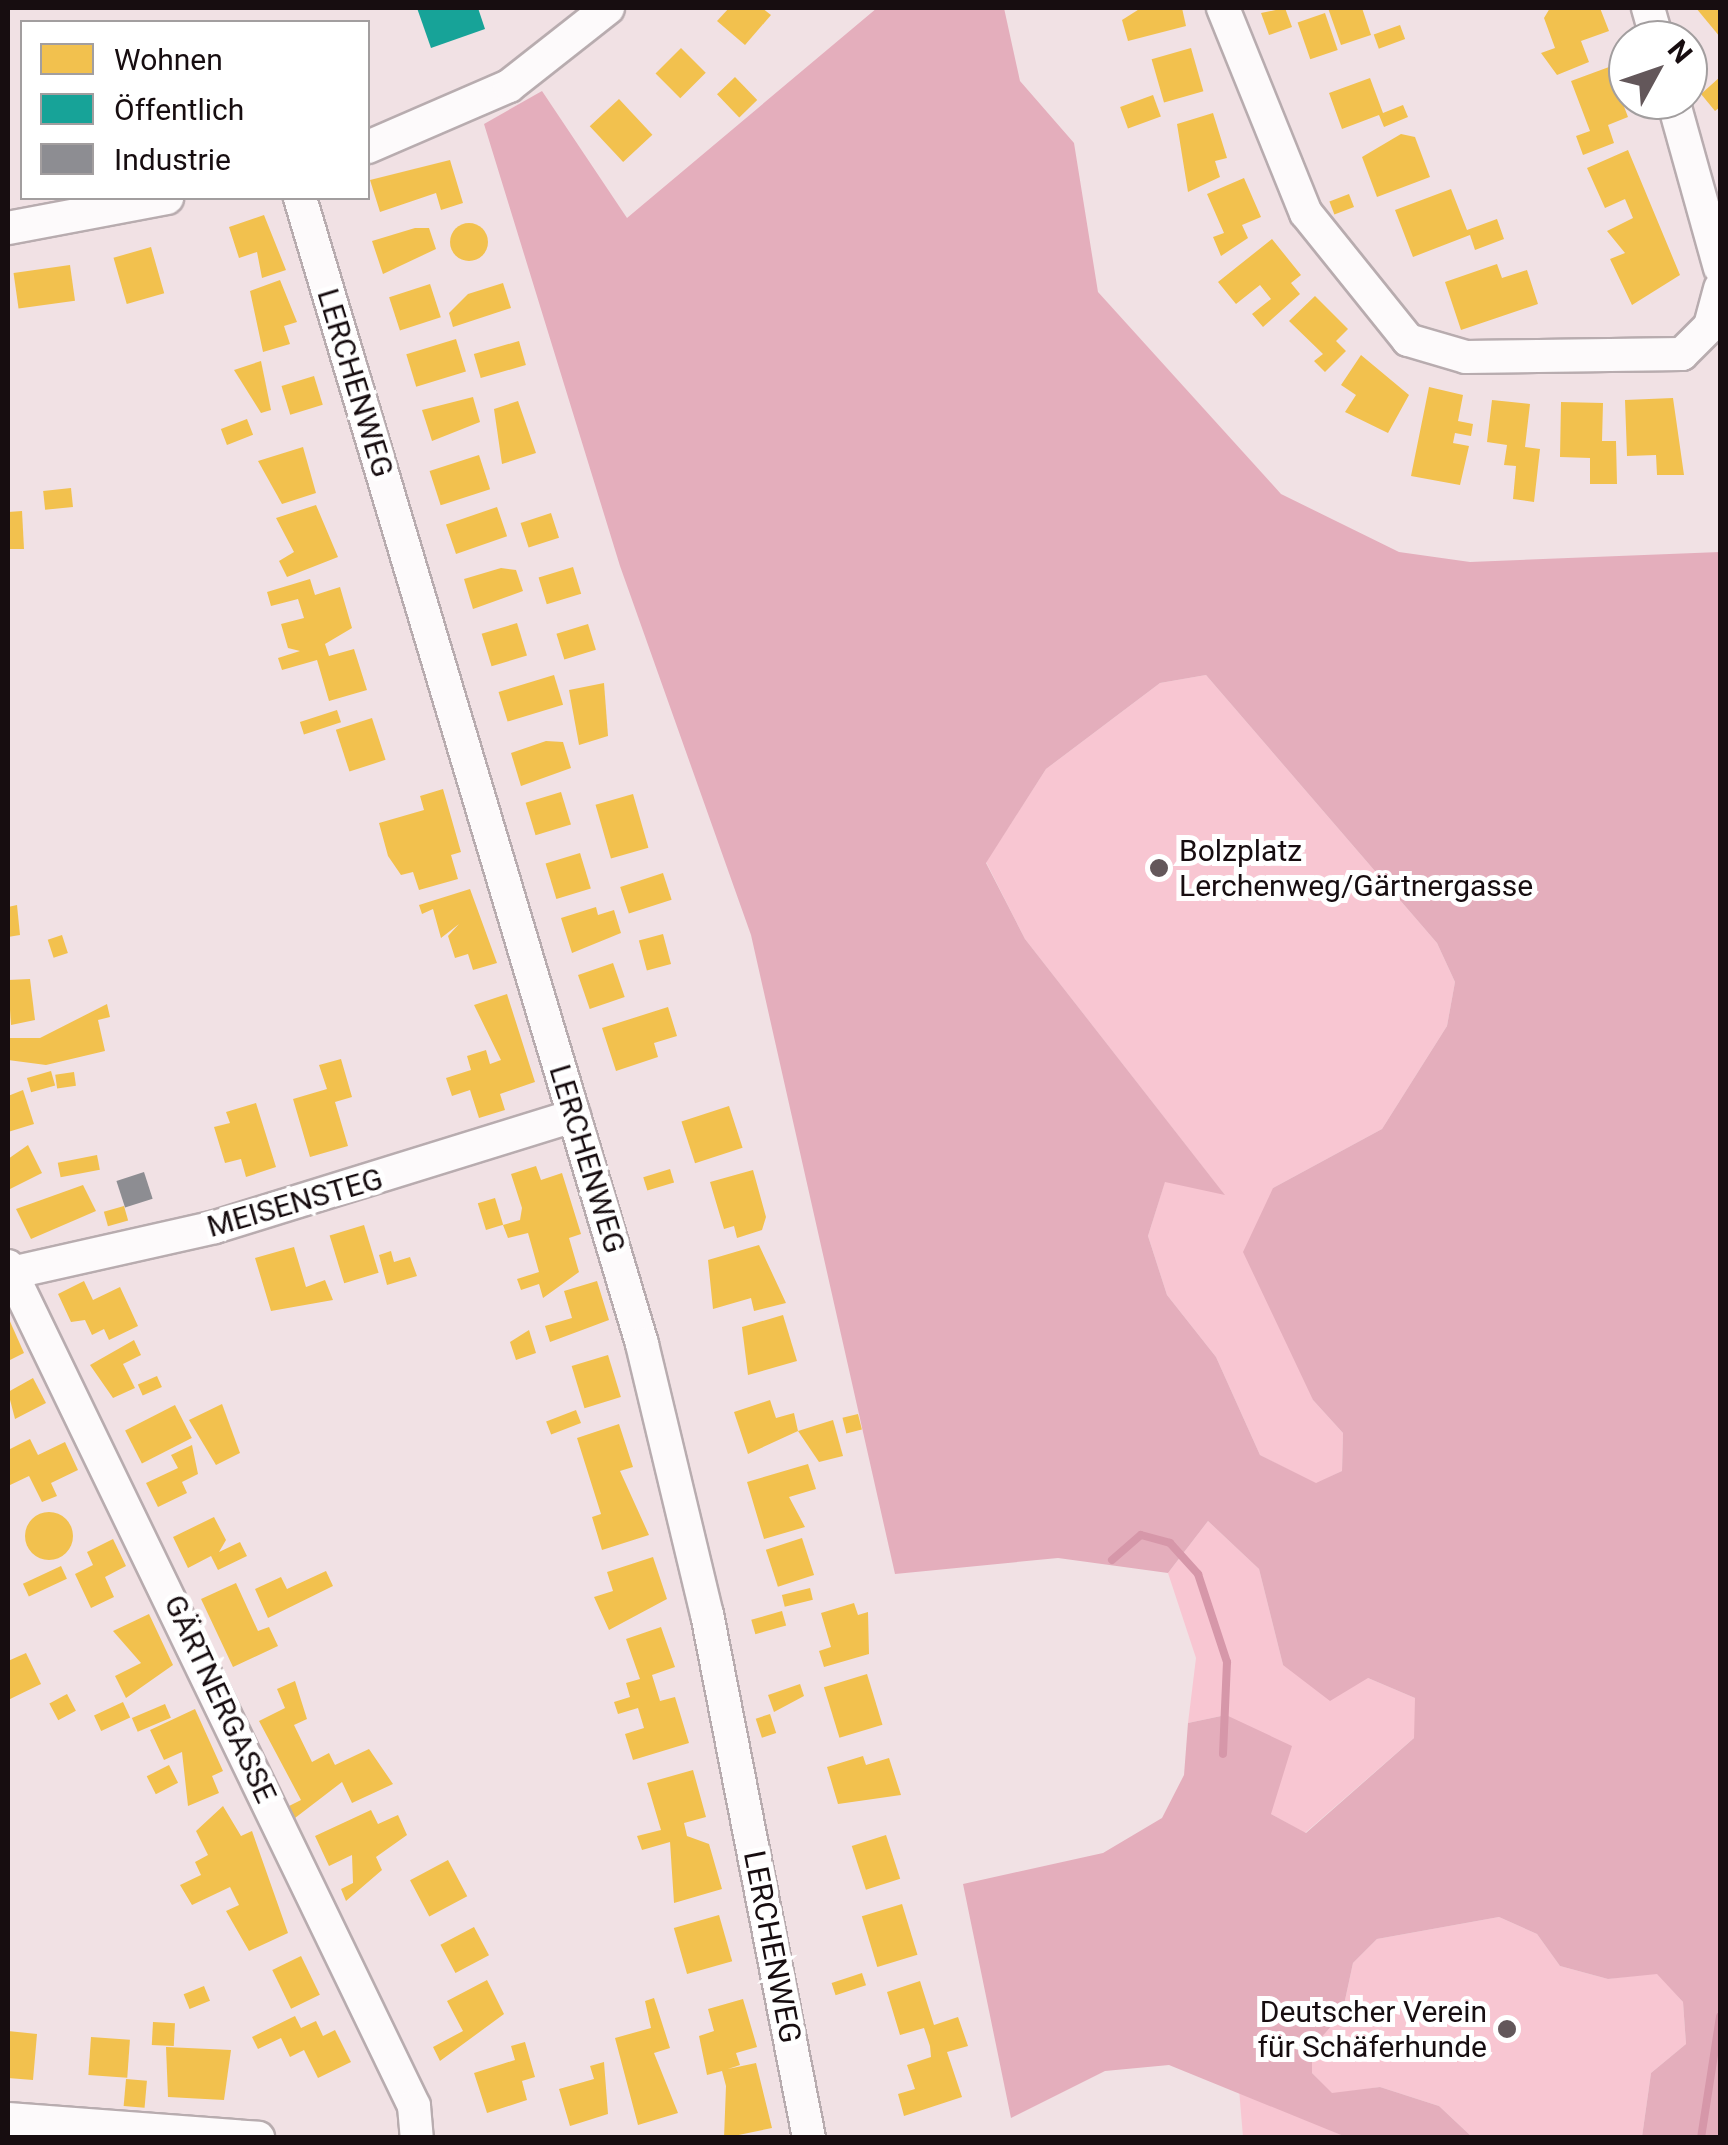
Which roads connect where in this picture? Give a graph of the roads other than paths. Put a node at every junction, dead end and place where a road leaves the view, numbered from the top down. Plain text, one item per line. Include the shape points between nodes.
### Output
1 (608, 8) edge
2 (1223, 8) edge
3 (1679, 120) edge
4 (370, 146) edge
5 (156, 200) edge
6 (301, 200) edge
7 (8, 228) edge
8 (1720, 268) edge
9 (1720, 288) edge
10 (574, 1116) junction
11 (9, 1270) edge
12 (8, 2120) edge
13 (258, 2138) edge
14 (417, 2138) edge
15 (808, 2138) edge

1 - 4 street via 509,86
2 - 9 street via 1306,213 1408,340 1466,357 1682,354 1710,326
3 - 8 street
5 - 7 street
6 - 10 street, LERCHENWEG
10 - 11 street, MEISENSTEG via 215,1228
10 - 15 street, LERCHENWEG via 642,1344 707,1614
11 - 14 street, GÄRTNERGASSE via 414,2106
12 - 13 street

